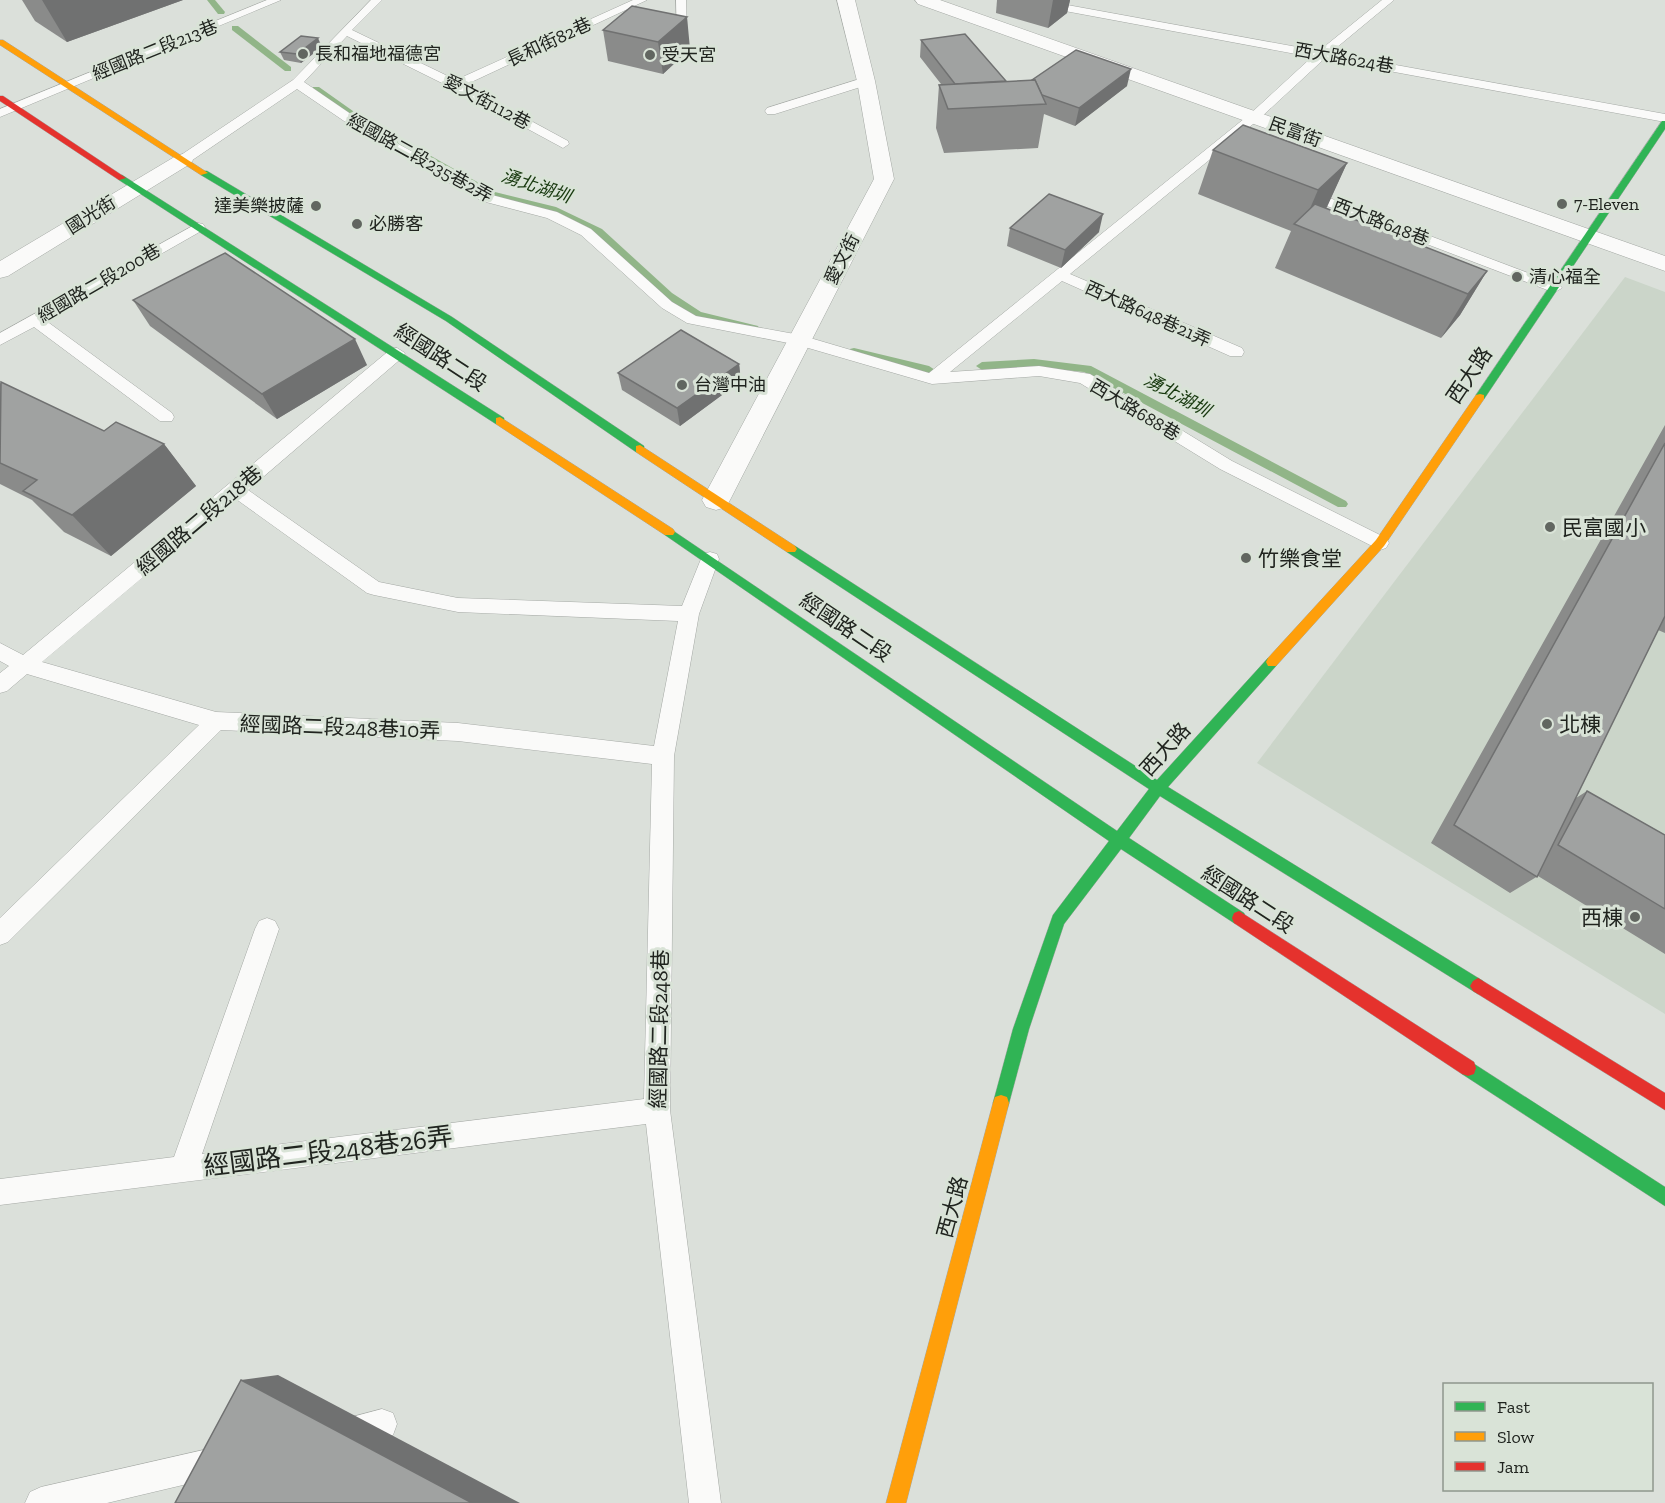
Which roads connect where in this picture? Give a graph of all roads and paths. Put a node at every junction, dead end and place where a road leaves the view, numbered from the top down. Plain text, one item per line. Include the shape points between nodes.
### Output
1 (378, 0) edge
2 (642, 0) edge
3 (681, 0) edge
4 (846, 0) edge
5 (924, 0) edge
6 (1022, 0) edge
7 (1389, 0) edge
8 (269, 1) edge
9 (345, 31) junction
10 (683, 33) dead end
11 (0, 42) edge
12 (1322, 54) junction
13 (866, 81) junction
14 (297, 83) junction
15 (456, 85) junction
16 (67, 86) junction
17 (0, 98) edge
18 (14, 107) junction
19 (771, 111) dead end
20 (0, 113) edge
21 (1254, 117) junction
22 (1665, 118) edge
23 (1665, 123) edge
24 (563, 144) dead end
25 (183, 160) junction
26 (136, 187) junction
27 (1294, 189) edge
28 (198, 227) junction
29 (1590, 237) junction
30 (1665, 264) edge
31 (0, 271) edge
32 (1060, 275) junction
33 (1555, 288) junction
34 (35, 320) junction
35 (0, 339) edge
36 (800, 340) junction
37 (1236, 352) dead end
38 (397, 353) junction
39 (932, 379) junction
40 (166, 417) dead end
41 (236, 490) junction
42 (716, 500) junction
43 (1380, 543) junction
44 (710, 559) junction
45 (689, 614) junction
46 (0, 651) edge
47 (24, 665) junction
48 (0, 685) edge
49 (216, 721) junction
50 (663, 756) junction
51 (1158, 788) junction
52 (1118, 839) junction
53 (267, 929) dead end
54 (0, 934) edge
55 (1665, 1102) edge
56 (657, 1110) junction
57 (183, 1169) junction
58 (0, 1192) edge
59 (1665, 1197) edge
60 (382, 1424) dead end
61 (326, 1437) edge
62 (246, 1455) edge
63 (41, 1503) edge
64 (705, 1503) edge
65 (896, 1503) edge

1 - 9 lane
2 - 15 lane, 長和街82巷
3 - 10 lane
4 - 13 street, 愛文街
5 - 21 street, 民富街 via 974,10
6 - 12 lane, 西大路624巷
7 - 12 lane
8 - 16 lane, 經國路二段213巷
9 - 14 lane
9 - 15 lane, 愛文街112巷
11 - 16 main road, 經國路二段
12 - 21 lane
12 - 22 lane, 西大路624巷
13 - 19 lane
13 - 36 street, 愛文街 via 884,179
14 - 25 lane
14 - 36 lane, 經國路二段235巷2弄 via 376,137 487,198 552,215 586,232 667,305 692,320
15 - 24 lane, 愛文街112巷
16 - 18 lane, 經國路二段213巷
16 - 25 main road, 經國路二段
17 - 18 main road, 經國路二段
18 - 20 lane, 經國路二段213巷
18 - 26 main road, 經國路二段
21 - 29 street, 民富街
21 - 32 lane via 1212,158
23 - 29 main road, 西大路
25 - 26 street, 國光街
25 - 42 main road, 經國路二段 via 448,319
26 - 28 main road, 經國路二段
26 - 31 street, 國光街
27 - 33 lane, 西大路648巷
28 - 34 lane, 經國路二段200巷
28 - 38 main road, 經國路二段
29 - 30 street, 民富街
29 - 33 main road, 西大路
32 - 37 lane, 西大路648巷21弄
32 - 39 lane
33 - 43 main road, 西大路
34 - 35 lane, 經國路二段200巷
34 - 40 lane
36 - 39 lane, 西大路688巷
36 - 42 street, 愛文街
38 - 41 lane, 經國路二段218巷
38 - 44 main road, 經國路二段
39 - 43 lane, 西大路688巷 via 1039,371 1084,378 1226,465
41 - 45 lane via 374,588 458,605
41 - 47 lane, 經國路二段218巷
42 - 51 main road, 經國路二段
43 - 51 main road, 西大路
44 - 45 lane, 經國路二段248巷
44 - 52 main road, 經國路二段
45 - 50 lane, 經國路二段248巷
46 - 47 lane, 經國路二段248巷10弄
47 - 48 lane, 經國路二段218巷
47 - 49 lane, 經國路二段248巷10弄
49 - 50 lane, 經國路二段248巷10弄 via 458,732
49 - 54 lane
50 - 56 lane, 經國路二段248巷
51 - 52 main road, 西大路
51 - 55 main road, 經國路二段
52 - 59 main road, 經國路二段
52 - 65 main road, 西大路 via 1058,920 1032,996
53 - 57 lane
56 - 57 lane, 經國路二段248巷26弄
56 - 64 lane, 經國路二段248巷
57 - 58 lane, 經國路二段248巷26弄
60 - 61 lane
62 - 63 lane

